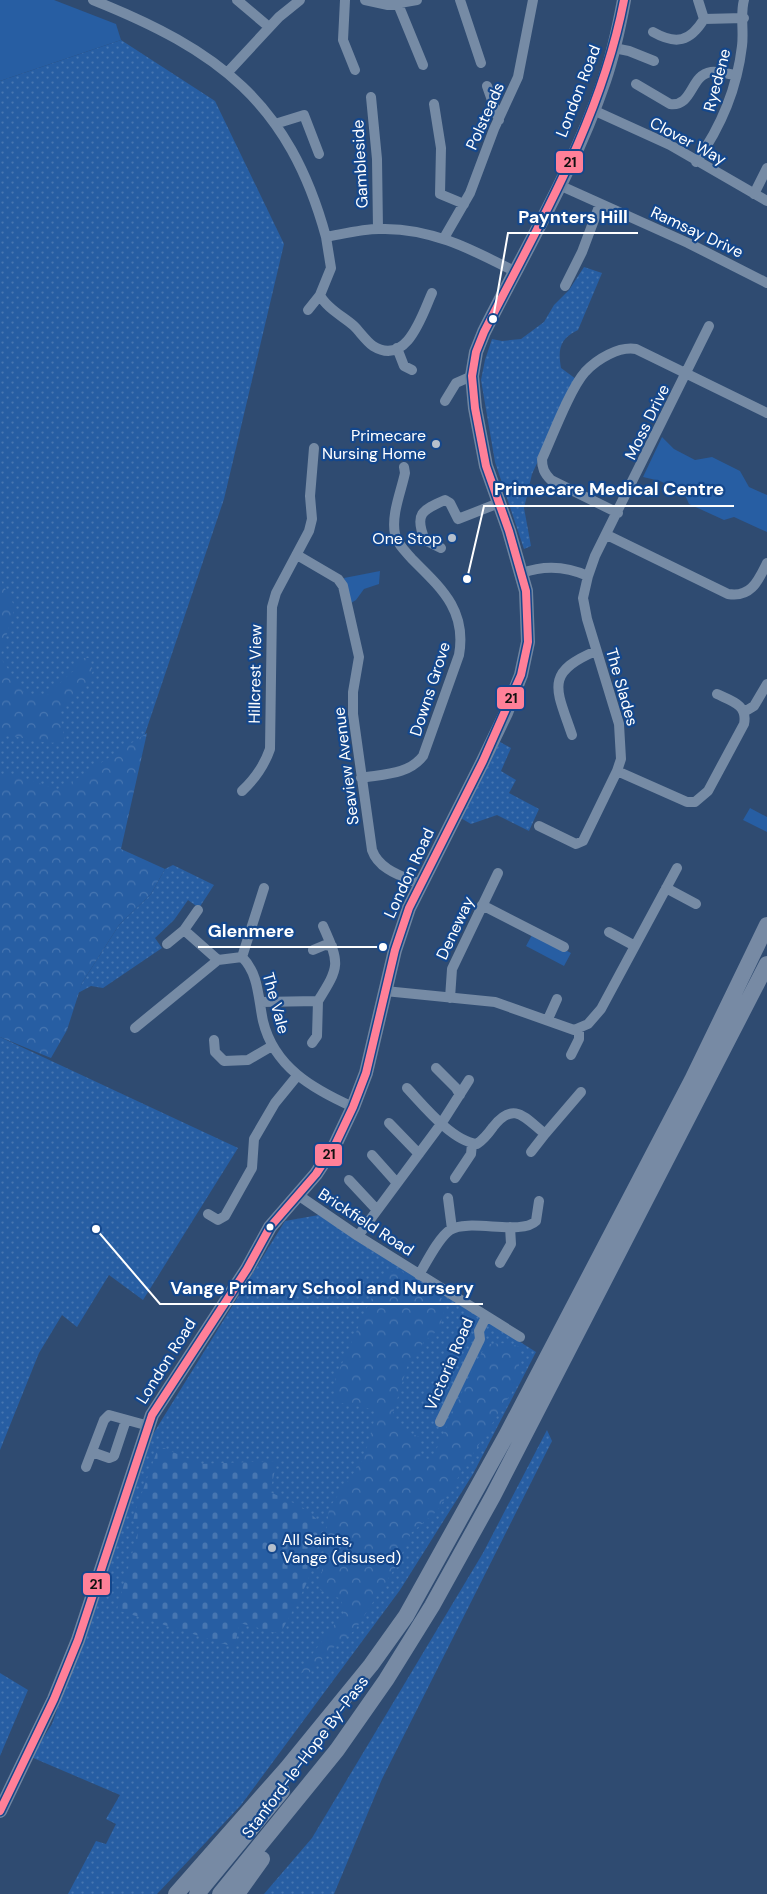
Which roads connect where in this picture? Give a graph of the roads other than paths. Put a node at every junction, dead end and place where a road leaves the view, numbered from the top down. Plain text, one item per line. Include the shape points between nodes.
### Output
1 (93, 0) edge
2 (237, 0) edge
3 (300, 0) edge
4 (345, 0) edge
5 (365, 0) edge
6 (417, 0) edge
7 (460, 0) edge
8 (534, 0) edge
9 (624, 0) edge
10 (698, 0) edge
11 (744, 0) edge
12 (398, 4) junction
13 (744, 18) junction
14 (704, 19) junction
15 (270, 27) junction
16 (653, 32) dead end
17 (614, 48) junction
18 (654, 61) dead end
19 (481, 63) dead end
20 (423, 65) dead end
21 (355, 70) dead end
22 (228, 72) junction
23 (735, 75) junction
24 (636, 84) dead end
25 (487, 86) dead end
26 (371, 97) dead end
27 (434, 104) dead end
28 (593, 110) junction
29 (498, 120) junction
30 (275, 124) junction
31 (319, 154) dead end
32 (696, 162) junction
33 (767, 168) edge
34 (559, 185) junction
35 (754, 194) junction
36 (767, 201) edge
37 (464, 204) junction
38 (600, 204) junction
39 (378, 228) junction
40 (326, 237) junction
41 (444, 238) junction
42 (514, 271) junction
43 (767, 282) edge
44 (565, 286) dead end
45 (432, 293) dead end
46 (320, 296) junction
47 (308, 310) dead end
48 (709, 326) dead end
49 (397, 348) junction
50 (412, 370) dead end
51 (686, 374) junction
52 (472, 376) junction
53 (445, 401) dead end
54 (767, 413) edge
55 (314, 448) dead end
56 (404, 467) dead end
57 (499, 503) junction
58 (618, 512) junction
59 (607, 535) junction
60 (441, 548) dead end
61 (296, 555) junction
62 (767, 563) edge
63 (522, 572) junction
64 (588, 576) junction
65 (596, 651) junction
66 (767, 684) edge
67 (718, 694) dead end
68 (744, 712) junction
69 (572, 735) dead end
70 (618, 771) junction
71 (361, 778) junction
72 (242, 791) dead end
73 (539, 826) dead end
74 (677, 868) dead end
75 (498, 873) dead end
76 (420, 884) junction
77 (264, 888) dead end
78 (666, 888) junction
79 (696, 904) dead end
80 (482, 905) junction
81 (198, 910) dead end
82 (767, 925) edge
83 (323, 926) dead end
84 (184, 930) junction
85 (608, 932) dead end
86 (167, 944) dead end
87 (332, 946) junction
88 (635, 946) junction
89 (564, 947) dead end
90 (313, 950) dead end
91 (242, 957) junction
92 (218, 960) junction
93 (767, 964) edge
94 (385, 991) junction
95 (450, 998) junction
96 (558, 999) dead end
97 (318, 1001) junction
98 (261, 1002) junction
99 (548, 1019) junction
100 (134, 1028) dead end
101 (579, 1028) junction
102 (214, 1040) dead end
103 (312, 1043) dead end
104 (272, 1046) junction
105 (215, 1052) junction
106 (571, 1055) dead end
107 (205, 1058) dead end
108 (436, 1068) dead end
109 (297, 1076) junction
110 (469, 1080) dead end
111 (407, 1088) dead end
112 (580, 1092) dead end
113 (460, 1095) junction
114 (353, 1107) junction
115 (390, 1123) dead end
116 (441, 1124) junction
117 (545, 1134) junction
118 (472, 1144) junction
119 (531, 1152) dead end
120 (419, 1154) junction
121 (372, 1155) dead end
122 (455, 1178) dead end
123 (348, 1180) dead end
124 (398, 1183) junction
125 (298, 1195) junction
126 (448, 1198) dead end
127 (539, 1201) dead end
128 (377, 1210) junction
129 (208, 1214) dead end
130 (510, 1227) junction
131 (452, 1229) junction
132 (358, 1236) junction
133 (500, 1263) dead end
134 (419, 1275) junction
135 (486, 1317) junction
136 (520, 1337) dead end
137 (126, 1420) junction
138 (440, 1422) dead end
139 (148, 1426) junction
140 (92, 1452) junction
141 (86, 1467) dead end
142 (406, 1616) junction
143 (337, 1750) junction
144 (0, 1810) edge
145 (176, 1894) edge
146 (198, 1894) edge
147 (220, 1894) edge
148 (237, 1894) edge

1 - 22 street via 176,37
2 - 15 street
3 - 15 street
4 - 21 street via 346,22 342,32
5 - 12 street
6 - 12 street
7 - 19 street
8 - 29 street, Polsteads via 518,77
9 - 17 main road, London Road
10 - 14 street
11 - 13 street, Ryedene
12 - 20 street
13 - 14 street
13 - 23 street, Ryedene
14 - 16 street via 696,32 679,41
15 - 22 street
17 - 18 street
17 - 28 main road, London Road
22 - 30 street
23 - 24 street via 705,74 697,79 683,103 677,105
23 - 32 street, Ryedene via 730,102 720,126
25 - 29 street
26 - 39 street, Gambleside via 377,160
27 - 37 street via 441,148 440,194
28 - 32 street, Clover Way via 670,145
28 - 34 main road, London Road
29 - 37 street, Polsteads
30 - 31 street via 304,115
30 - 40 street via 302,167
32 - 35 street, Clover Way
33 - 35 street
34 - 38 street, Ramsay Drive
34 - 42 main road, London Road
35 - 36 street, Clover Way
37 - 41 street, Polsteads
38 - 43 street, Ramsay Drive
38 - 44 street
39 - 40 street
39 - 41 street
40 - 46 street via 331,268
41 - 42 street
42 - 52 main road, London Road via 476,352
45 - 49 street via 414,334 406,344
46 - 47 street
46 - 49 street via 371,345 385,350
48 - 51 street, Moss Drive
49 - 50 street via 404,366
51 - 54 street
51 - 58 street, Moss Drive
51 - 58 street via 628,348 592,366 576,388 542,459 544,474 550,480
52 - 53 street via 456,383
52 - 57 main road, London Road via 479,437
55 - 61 street, Hillcrest View via 310,496 312,519
56 - 71 street, Downs Grove via 406,474 396,514 395,537 447,594 462,640 423,756 406,770
57 - 60 street via 458,519 449,501 426,508 420,518 422,532 425,540
57 - 63 main road, London Road
58 - 59 street, Moss Drive
59 - 62 street via 736,596 751,590
59 - 64 street, Moss Drive
61 - 71 street, Seaview Avenue via 338,579 342,586 359,657 353,714
61 - 72 street, Hillcrest View via 272,607 270,749 254,780
63 - 64 street via 542,566 563,568
63 - 76 main road, London Road via 528,606 528,642 521,675 483,761
64 - 65 street, The Slades via 583,598
65 - 69 street via 575,660 561,674 558,683 558,694
65 - 70 street, The Slades via 619,724 621,759
66 - 68 street via 754,706
67 - 68 street via 736,703
68 - 70 street via 744,724 708,791 695,802 680,800
70 - 73 street, The Slades via 583,841 576,844
71 - 76 street, Seaview Avenue via 374,857 384,867
74 - 78 street
75 - 80 street, Deneway
76 - 94 main road, London Road via 395,950
77 - 91 street
78 - 79 street
78 - 88 street
80 - 89 street
80 - 95 street, Deneway via 452,969
81 - 84 street
82 - 142 highway via 692,1080 506,1436
83 - 87 street
84 - 86 street
84 - 92 street
85 - 88 street
87 - 90 street
87 - 97 street via 336,955 334,976
88 - 101 street via 601,1010 588,1024
91 - 92 street
91 - 98 street, The Vale via 250,966
92 - 100 street
93 - 143 highway via 462,1554 386,1680
94 - 95 street
94 - 114 main road, London Road via 374,1047
95 - 99 street via 495,1002
96 - 99 street
97 - 98 street
97 - 103 street via 317,1036
98 - 104 street, The Vale via 263,1021
99 - 101 street via 574,1030
101 - 106 street via 579,1039
102 - 105 street
104 - 105 street via 248,1060 224,1062
104 - 109 street, The Vale
105 - 107 street
108 - 113 street
109 - 114 street, The Vale via 319,1092
109 - 129 street via 275,1103 254,1139 252,1168 225,1216 218,1220
110 - 113 street
111 - 116 street
112 - 117 street
113 - 116 street
114 - 125 main road, London Road via 335,1145
115 - 120 street
116 - 118 street
116 - 120 street
117 - 118 street via 521,1114 510,1112 494,1125 485,1139
117 - 119 street
118 - 122 street via 471,1154
120 - 124 street
121 - 124 street
123 - 128 street
124 - 128 street
125 - 132 street, Brickfield Road
125 - 139 main road, London Road via 270,1227
126 - 131 street
127 - 130 street via 535,1223
128 - 132 street
130 - 131 street via 461,1226
130 - 133 street via 511,1244
131 - 134 street via 445,1234
132 - 134 street, Brickfield Road
134 - 135 street, Brickfield Road
135 - 136 street, Brickfield Road
135 - 138 street, Victoria Road via 479,1331 480,1339
137 - 139 street
137 - 140 street via 109,1415
137 - 140 street via 114,1456 109,1458
139 - 144 main road, London Road via 78,1640 54,1699
140 - 141 street
142 - 145 highway via 371,1665 293,1761
142 - 146 highway, Stanford-le-Hope By-Pass via 351,1700
143 - 147 highway
143 - 148 highway

